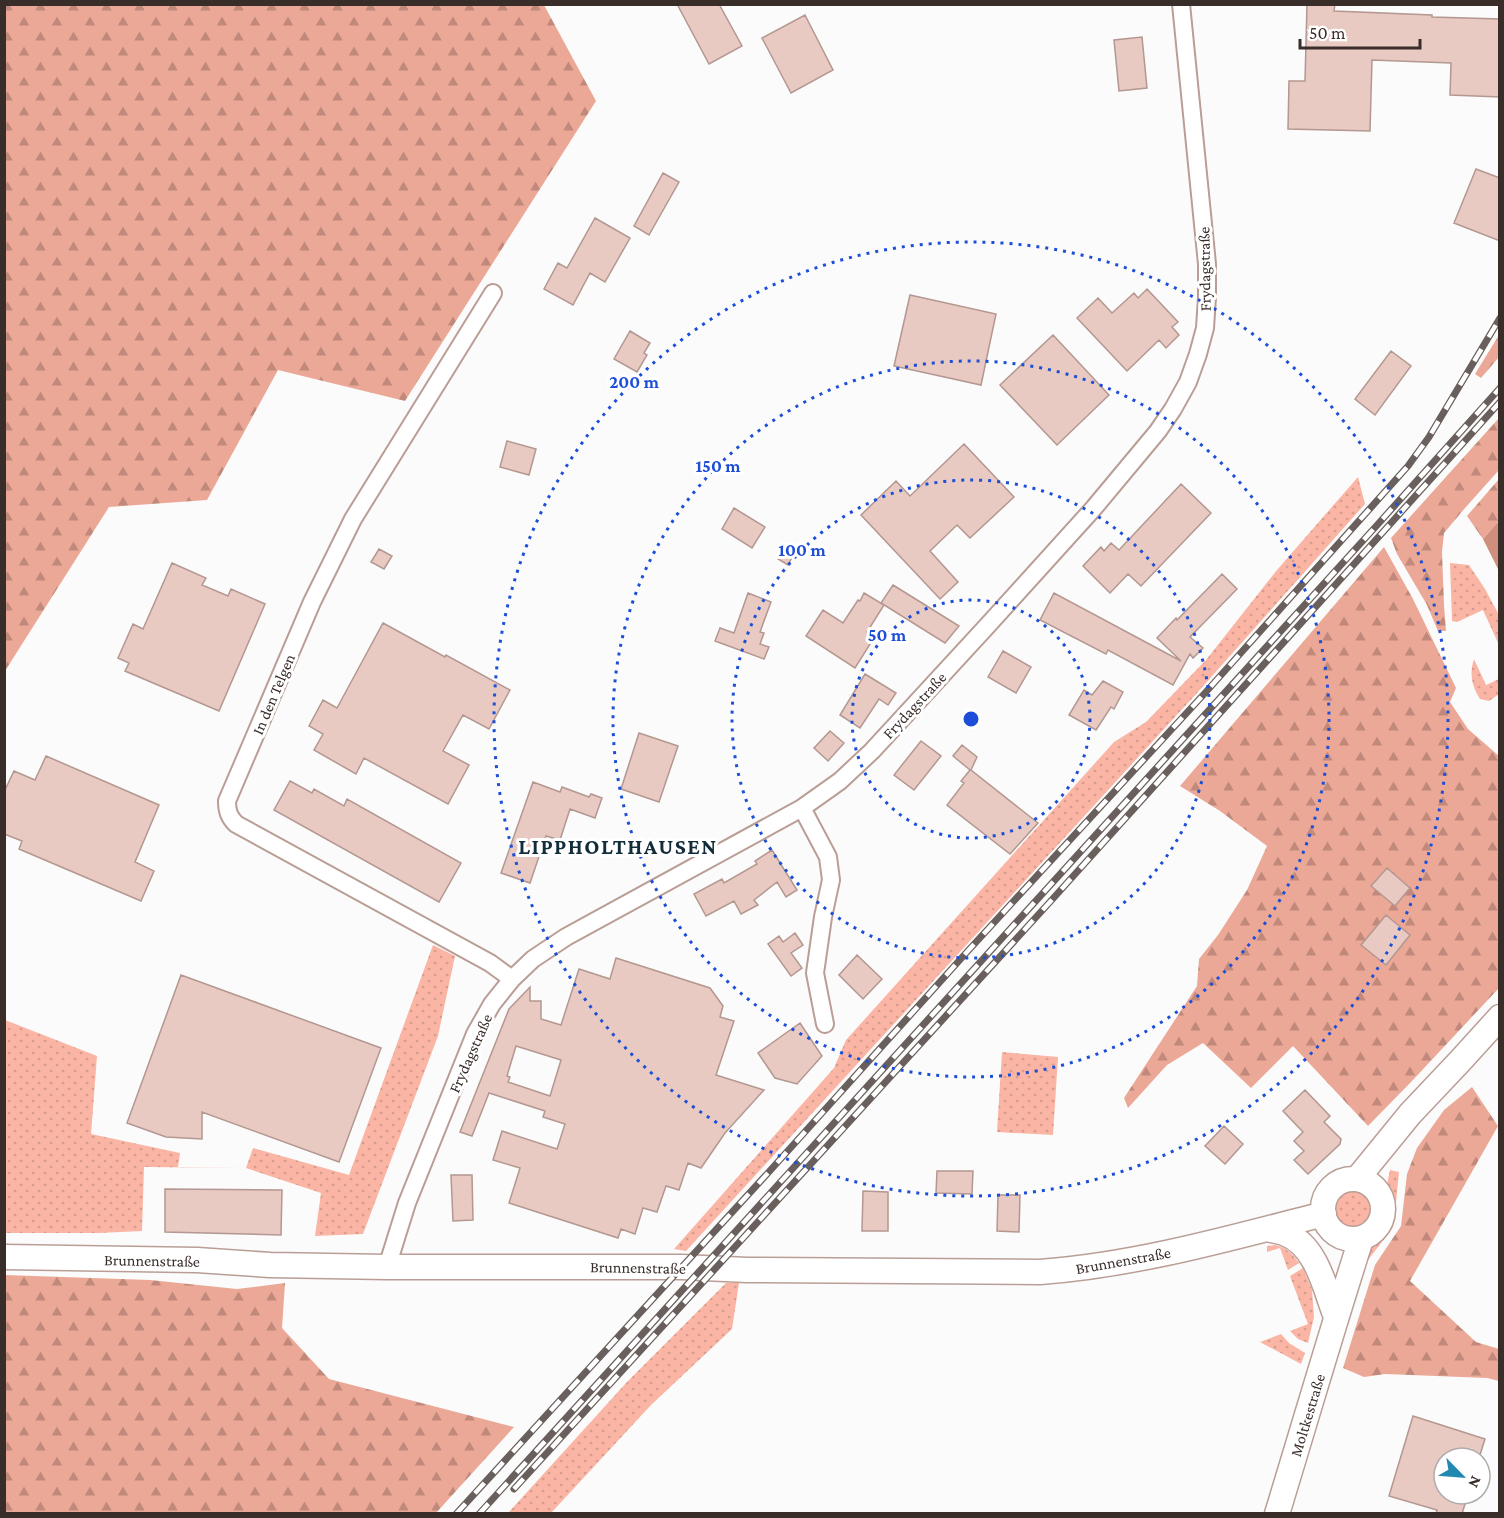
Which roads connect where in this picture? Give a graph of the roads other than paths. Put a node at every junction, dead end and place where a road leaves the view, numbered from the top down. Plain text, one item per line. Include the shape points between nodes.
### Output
1 (1181, 4) edge
2 (493, 293) dead end
3 (802, 808) junction
4 (513, 979) junction
5 (1500, 1017) edge
6 (825, 1024) dead end
7 (1367, 1185) junction
8 (1324, 1214) junction
9 (1268, 1229) junction
10 (1350, 1237) junction
11 (4, 1257) edge
12 (387, 1267) junction
13 (1336, 1317) junction
14 (1277, 1514) edge

1 - 3 street, Frydagstraße via 1207,264 1205,328 1188,382 1158,431 1000,612 872,751 840,781
2 - 4 street, In den Telgen via 353,519 312,602 227,801 227,810 236,824
3 - 4 street, Frydagstraße via 566,937 533,959
3 - 6 street via 828,857 831,880 815,973
4 - 12 street, Frydagstraße via 492,1004 475,1034 407,1203
5 - 7 street via 1410,1114
7 - 8 street via 1346,1180 1336,1185 1328,1193
7 - 10 street via 1382,1200 1381,1220 1370,1235
8 - 9 street, Brunnenstraße
8 - 10 street via 1332,1230
9 - 12 street, Brunnenstraße via 1106,1265 1040,1272
9 - 13 street via 1286,1234 1308,1251
10 - 13 street, Moltkestraße
11 - 12 street, Brunnenstraße
13 - 14 street, Moltkestraße

